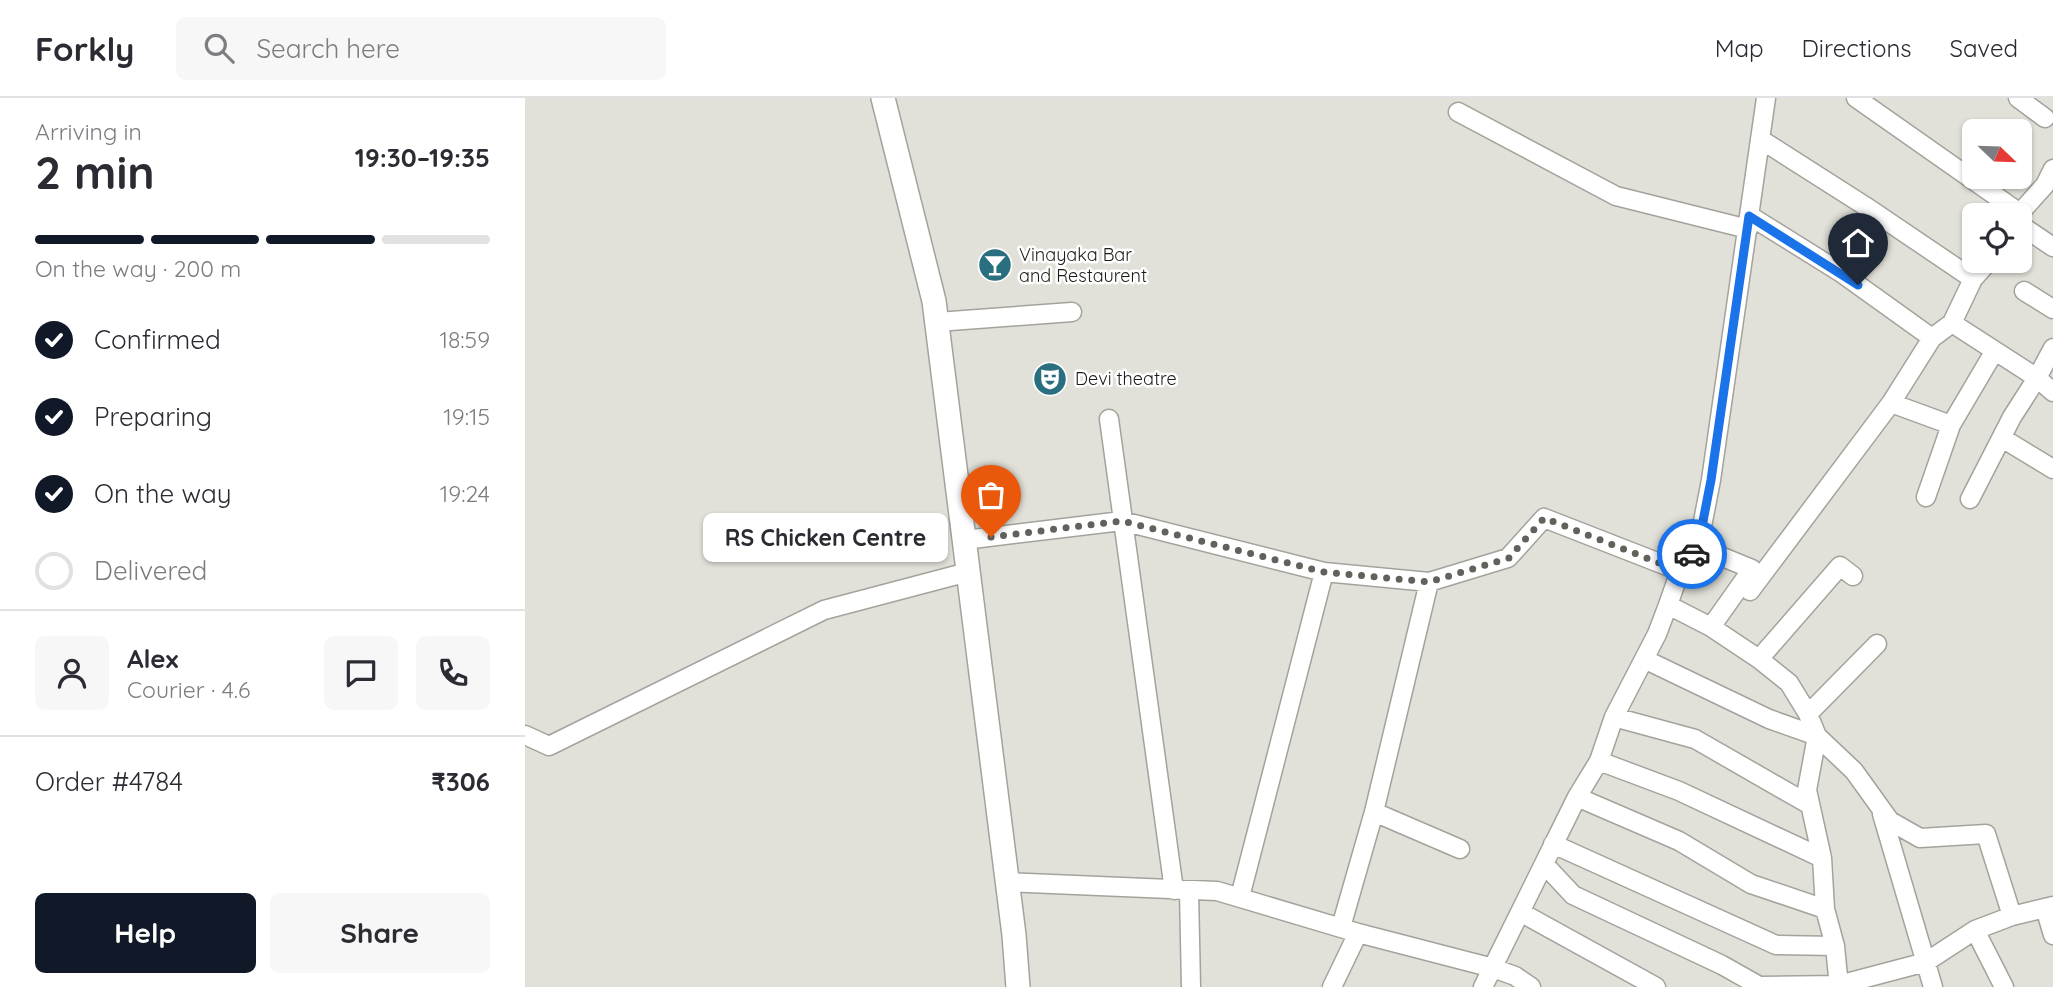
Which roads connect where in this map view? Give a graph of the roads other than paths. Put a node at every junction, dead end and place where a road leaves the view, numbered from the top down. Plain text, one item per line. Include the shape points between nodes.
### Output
1 (883, 98) edge
2 (1766, 98) edge
3 (1856, 98) edge
4 (2018, 98) edge
5 (1458, 112) dead end
6 (2050, 116) edge
7 (1760, 139) junction
8 (2050, 181) edge
9 (2000, 203) edge
10 (2032, 203) edge
11 (1749, 223) junction
12 (2032, 229) edge
13 (2053, 247) edge
14 (1978, 273) edge
15 (1973, 279) junction
16 (2024, 291) dead end
17 (2053, 309) edge
18 (1072, 313) dead end
19 (937, 322) junction
20 (1952, 323) junction
21 (1932, 338) junction
22 (2053, 348) edge
23 (1994, 352) junction
24 (2037, 378) junction
25 (2053, 392) edge
26 (1891, 403) junction
27 (1109, 419) dead end
28 (1951, 425) junction
29 (2002, 438) junction
30 (2053, 469) edge
31 (1926, 497) dead end
32 (1970, 499) dead end
33 (1122, 521) junction
34 (964, 540) junction
35 (1698, 547) junction
36 (1680, 571) junction
37 (968, 572) junction
38 (1324, 572) junction
39 (1853, 576) dead end
40 (1429, 582) junction
41 (1668, 605) junction
42 (1715, 629) junction
43 (1877, 644) dead end
44 (1644, 659) junction
45 (1759, 659) junction
46 (1808, 714) junction
47 (1615, 718) junction
48 (525, 735) edge
49 (1817, 736) junction
50 (1599, 761) junction
51 (1577, 797) junction
52 (1810, 805) junction
53 (1880, 807) junction
54 (1374, 812) junction
55 (1553, 844) junction
56 (1460, 849) dead end
57 (1822, 858) junction
58 (1544, 864) junction
59 (1007, 882) junction
60 (1182, 890) junction
61 (1240, 897) junction
62 (2049, 907) edge
63 (1825, 909) junction
64 (1520, 912) junction
65 (2012, 916) junction
66 (1350, 930) junction
67 (1975, 930) junction
68 (2053, 935) edge
69 (1835, 946) junction
70 (1926, 962) junction
71 (1493, 968) junction
72 (1761, 986) edge
73 (1839, 986) edge
74 (1018, 987) edge
75 (1191, 987) edge
76 (1332, 987) edge
77 (1483, 987) edge
78 (1531, 987) edge
79 (1655, 987) edge
80 (1933, 987) edge
81 (2004, 987) edge

1 - 19 main road
2 - 7 street
3 - 9 street
4 - 6 street
5 - 11 street via 1616,196
7 - 11 street
7 - 15 street
8 - 10 street
11 - 21 street via 1840,272
11 - 35 street
12 - 13 street
14 - 15 street
15 - 20 street
16 - 17 street
18 - 19 street
19 - 34 main road
20 - 21 street
20 - 23 street
21 - 26 street
22 - 24 street
23 - 24 street
23 - 28 street
24 - 25 street
24 - 29 street
26 - 28 street
26 - 42 street
27 - 33 street
28 - 31 street
29 - 30 street
29 - 32 street
33 - 34 street
33 - 38 street
33 - 60 street
34 - 37 main road
35 - 36 street
35 - 42 street via 1752,569
36 - 40 street via 1544,518 1509,558
36 - 41 street
37 - 48 street via 824,610 549,746
37 - 59 main road
38 - 40 street
38 - 61 street
39 - 45 street via 1840,566
40 - 54 street
41 - 42 street
41 - 44 street
42 - 45 street
43 - 46 street
44 - 47 street
44 - 49 street via 1769,719
45 - 46 street via 1789,683
46 - 49 street
47 - 50 street
47 - 52 street via 1695,739
49 - 52 street via 1807,790
49 - 53 street via 1854,771
50 - 51 street
50 - 57 street via 1679,791
51 - 55 street
51 - 63 street via 1679,841 1751,884
52 - 57 street
53 - 65 street via 1890,821 1920,838 1986,834
53 - 70 street
54 - 56 street
54 - 66 street
55 - 58 street
55 - 69 street via 1776,945
57 - 63 street
58 - 64 street
58 - 72 street via 1573,895
59 - 60 street
59 - 74 main road
60 - 61 street
60 - 75 street
61 - 66 street
62 - 65 street
62 - 68 street
63 - 69 street
64 - 71 street
64 - 79 street
65 - 67 street
66 - 71 street
66 - 76 street
67 - 70 street
67 - 81 street
69 - 73 street
70 - 73 street
70 - 80 street
71 - 77 street
71 - 78 street
72 - 73 street

